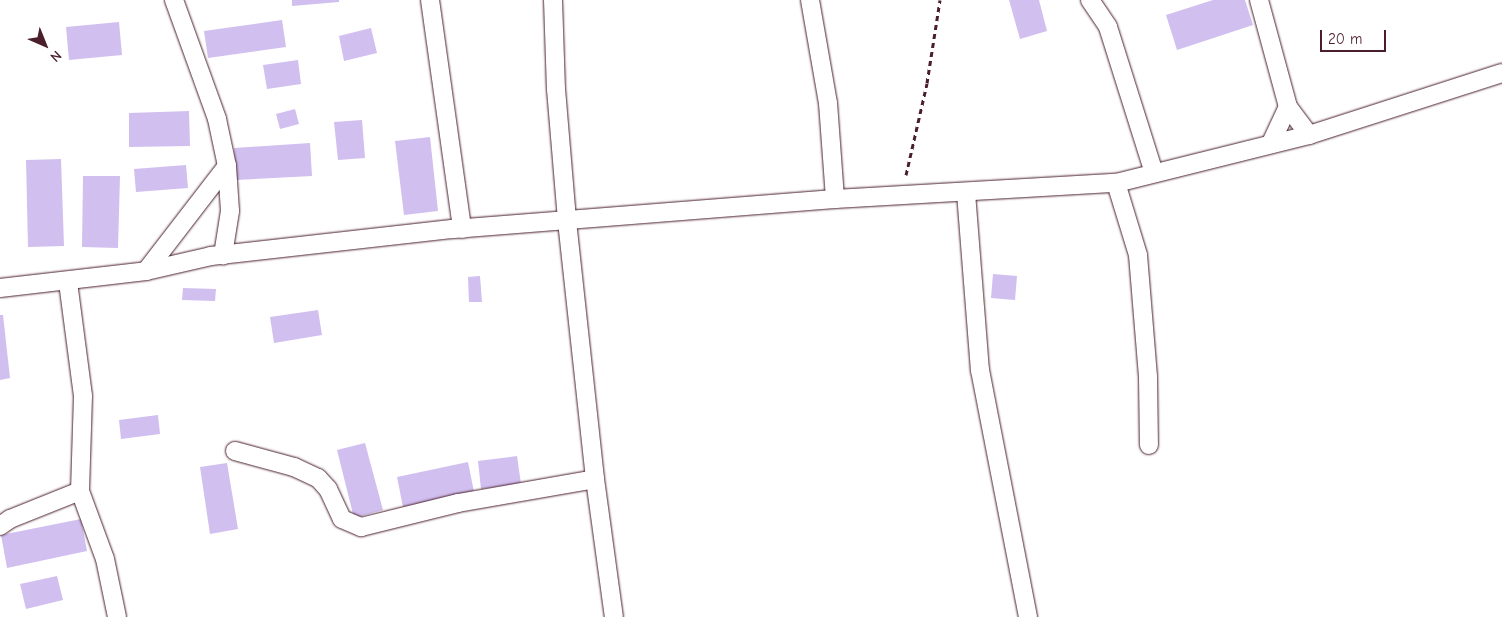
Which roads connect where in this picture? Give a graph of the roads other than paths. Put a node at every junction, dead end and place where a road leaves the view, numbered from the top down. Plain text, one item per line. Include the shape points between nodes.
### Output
1 (174, 0) edge
2 (430, 0) edge
3 (553, 0) edge
4 (810, 0) edge
5 (1090, 0) edge
6 (1259, 0) edge
7 (1502, 73) edge
8 (1288, 108) junction
9 (1309, 136) junction
10 (1271, 143) junction
11 (227, 166) junction
12 (1154, 173) junction
13 (1116, 183) junction
14 (966, 193) junction
15 (835, 199) junction
16 (567, 221) junction
17 (462, 229) junction
18 (223, 255) junction
19 (146, 272) junction
20 (68, 282) junction
21 (0, 288) edge
22 (1149, 444) dead end
23 (235, 451) dead end
24 (595, 479) junction
25 (80, 491) junction
26 (0, 526) edge
27 (118, 617) edge
28 (614, 617) edge
29 (1028, 617) edge

1 - 11 street via 217,119
2 - 17 street
3 - 16 street
4 - 15 street via 828,103
5 - 12 street via 1108,27
6 - 8 street
7 - 9 street
8 - 9 street
8 - 10 street
9 - 10 street
10 - 12 street
11 - 18 street via 230,210
11 - 19 street
12 - 13 street
13 - 14 street
13 - 22 street via 1138,255 1148,377
14 - 15 street
14 - 29 street via 980,370
15 - 16 street
16 - 17 street
16 - 24 street
17 - 18 street
18 - 19 street
19 - 20 street
20 - 21 street
20 - 25 street via 83,396
23 - 24 street via 294,467 318,478 328,489 342,519 361,527 458,503
24 - 28 street
25 - 26 street
25 - 27 street via 105,559

